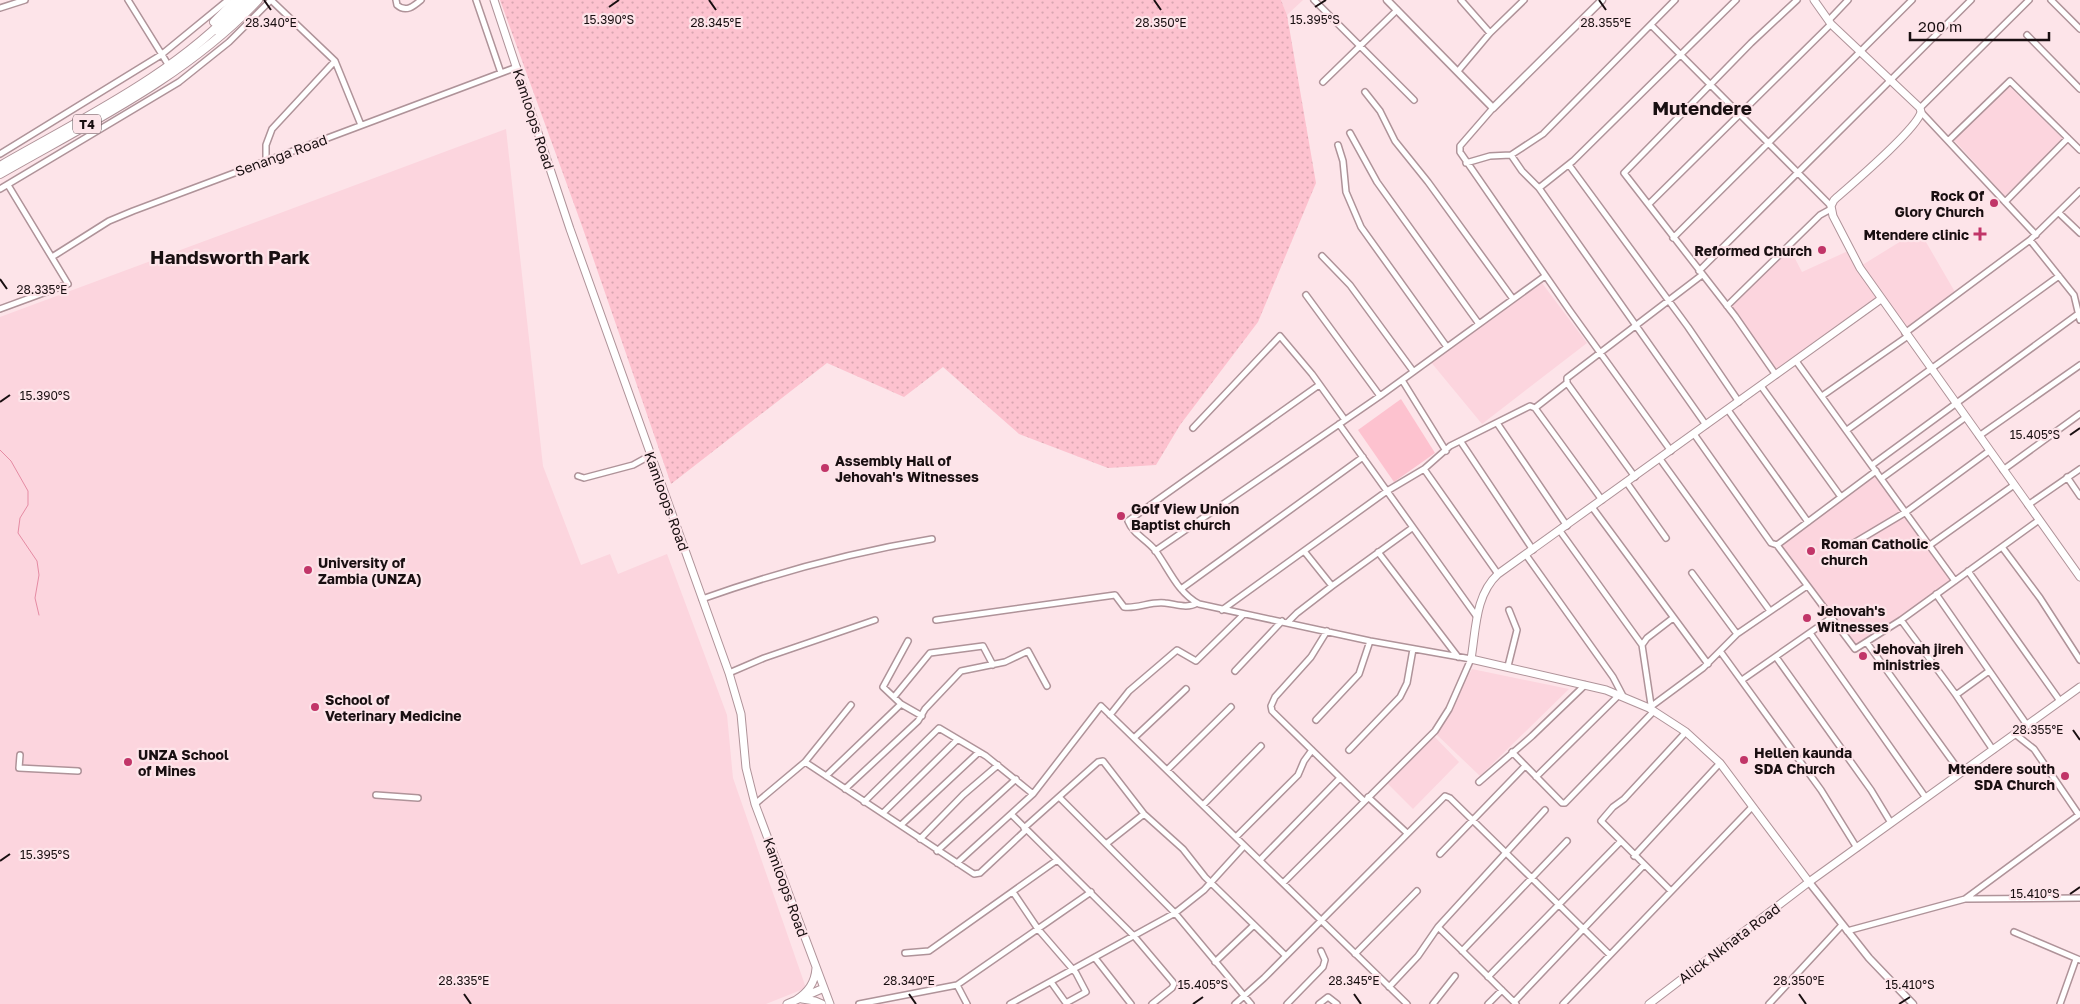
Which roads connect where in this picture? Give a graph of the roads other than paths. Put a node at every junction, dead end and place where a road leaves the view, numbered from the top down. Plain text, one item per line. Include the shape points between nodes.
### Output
1 (25, 0) edge
2 (128, 0) edge
3 (228, 0) edge
4 (236, 0) edge
5 (244, 0) edge
6 (251, 0) edge
7 (258, 0) edge
8 (271, 0) edge
9 (396, 0) edge
10 (421, 0) edge
11 (476, 0) edge
12 (494, 0) edge
13 (1314, 0) edge
14 (1387, 0) edge
15 (1461, 0) edge
16 (1524, 0) edge
17 (1602, 0) edge
18 (1675, 0) edge
19 (1736, 0) edge
20 (1797, 0) edge
21 (1814, 0) edge
22 (1848, 0) edge
23 (1912, 0) edge
24 (1971, 0) edge
25 (2029, 0) edge
26 (2051, 0) edge
27 (0, 8) edge
28 (1397, 10) junction
29 (1830, 22) junction
30 (1651, 25) junction
31 (2080, 29) edge
32 (1490, 33) junction
33 (2027, 35) dead end
34 (1359, 47) junction
35 (194, 50) junction
36 (1861, 52) junction
37 (161, 55) junction
38 (1680, 55) junction
39 (335, 61) junction
40 (517, 67) junction
41 (171, 69) junction
42 (1458, 71) junction
43 (501, 73) junction
44 (1890, 80) junction
45 (178, 82) junction
46 (1323, 82) dead end
47 (1710, 84) junction
48 (2080, 89) edge
49 (1364, 92) dead end
50 (1414, 100) dead end
51 (1493, 108) junction
52 (1920, 110) junction
53 (1740, 113) junction
54 (361, 125) junction
55 (1350, 133) dead end
56 (2068, 138) junction
57 (1949, 140) junction
58 (1769, 142) junction
59 (1338, 145) dead end
60 (2080, 150) edge
61 (0, 154) edge
62 (1511, 156) junction
63 (266, 161) junction
64 (1466, 163) junction
65 (1569, 164) junction
66 (0, 166) edge
67 (1798, 171) junction
68 (0, 174) edge
69 (8, 185) junction
70 (1539, 188) junction
71 (0, 189) edge
72 (2080, 192) edge
73 (2005, 202) junction
74 (1649, 204) junction
75 (1831, 207) junction
76 (2059, 212) junction
77 (2080, 233) edge
78 (2036, 234) junction
79 (1673, 238) junction
80 (2030, 240) junction
81 (1322, 256) dead end
82 (52, 257) junction
83 (1701, 273) junction
84 (1546, 276) junction
85 (2059, 276) junction
86 (1306, 295) dead end
87 (2075, 297) junction
88 (1881, 298) junction
89 (1513, 300) junction
90 (1668, 302) junction
91 (2080, 302) edge
92 (1727, 306) junction
93 (0, 309) edge
94 (2079, 317) edge
95 (1479, 324) junction
96 (1635, 326) junction
97 (1907, 334) junction
98 (1447, 347) junction
99 (1599, 352) junction
100 (1796, 361) junction
101 (2080, 365) edge
102 (1932, 370) junction
103 (1413, 371) junction
104 (1776, 375) junction
105 (1402, 380) junction
106 (1567, 383) junction
107 (1319, 385) junction
108 (1761, 386) junction
109 (1380, 396) junction
110 (1822, 396) junction
111 (1739, 402) junction
112 (1955, 402) junction
113 (1535, 408) junction
114 (1728, 410) junction
115 (2080, 414) edge
116 (1966, 417) junction
117 (1345, 420) junction
118 (1497, 423) junction
119 (1339, 424) junction
120 (1706, 426) junction
121 (1193, 428) dead end
122 (1847, 430) junction
123 (1694, 434) junction
124 (1979, 436) junction
125 (1461, 442) junction
126 (1446, 450) junction
127 (1989, 450) junction
128 (1671, 451) junction
129 (651, 455) junction
130 (1363, 457) junction
131 (1660, 459) junction
132 (1872, 465) junction
133 (2080, 468) edge
134 (1424, 469) junction
135 (2003, 470) junction
136 (1876, 471) junction
137 (578, 476) dead end
138 (1635, 477) junction
139 (1882, 478) junction
140 (2067, 478) junction
141 (1626, 483) junction
142 (2014, 485) junction
143 (1387, 491) junction
144 (2080, 496) edge
145 (1841, 497) junction
146 (1602, 500) junction
147 (2028, 505) junction
148 (1592, 507) junction
149 (1906, 512) junction
150 (2039, 520) junction
151 (1808, 522) junction
152 (1567, 526) junction
153 (1412, 528) junction
154 (1560, 531) junction
155 (1666, 538) dead end
156 (932, 539) dead end
157 (1854, 543) dead end
158 (1777, 545) junction
159 (1930, 545) junction
160 (2002, 547) junction
161 (1533, 550) junction
162 (1155, 551) junction
163 (1304, 551) junction
164 (1378, 552) junction
165 (1526, 555) junction
166 (1968, 571) junction
167 (1692, 573) dead end
168 (1498, 574) junction
169 (2080, 577) edge
170 (1955, 581) junction
171 (1332, 586) junction
172 (1807, 586) junction
173 (1181, 589) junction
174 (1936, 594) junction
175 (702, 599) junction
176 (1197, 603) junction
177 (1222, 610) junction
178 (1509, 610) dead end
179 (1770, 611) junction
180 (1244, 614) junction
181 (1477, 617) junction
182 (1673, 618) junction
183 (1831, 618) junction
184 (875, 620) dead end
185 (936, 620) dead end
186 (1901, 620) junction
187 (1285, 622) junction
188 (1327, 631) junction
189 (1810, 633) junction
190 (1736, 634) junction
191 (908, 641) dead end
192 (1370, 641) junction
193 (1867, 643) junction
194 (1642, 645) junction
195 (1413, 649) junction
196 (1720, 651) junction
197 (1458, 657) junction
198 (1776, 657) junction
199 (1471, 659) junction
200 (2080, 660) edge
201 (1708, 664) junction
202 (993, 665) junction
203 (1508, 666) junction
204 (1989, 670) junction
205 (1235, 671) dead end
206 (729, 673) junction
207 (1742, 680) junction
208 (1585, 684) junction
209 (1047, 686) dead end
210 (1186, 689) dead end
211 (2078, 692) edge
212 (1621, 696) junction
213 (1956, 696) junction
214 (894, 697) junction
215 (2060, 702) junction
216 (901, 704) junction
217 (851, 706) dead end
218 (1231, 707) dead end
219 (1651, 708) junction
220 (1110, 715) junction
221 (922, 716) junction
222 (1316, 720) dead end
223 (2027, 725) junction
224 (1686, 732) junction
225 (2015, 734) junction
226 (1134, 738) junction
227 (957, 740) junction
228 (1261, 746) dead end
229 (1312, 750) junction
230 (1349, 750) dead end
231 (1993, 750) junction
232 (979, 752) junction
233 (1512, 752) junction
234 (20, 754) dead end
235 (805, 762) junction
236 (1720, 763) junction
237 (998, 765) junction
238 (1525, 766) junction
239 (1167, 770) junction
240 (78, 771) dead end
241 (1961, 773) junction
242 (826, 776) junction
243 (1536, 777) junction
244 (1340, 778) junction
245 (1016, 779) junction
246 (1479, 782) dead end
247 (845, 789) junction
248 (1033, 794) junction
249 (376, 795) dead end
250 (418, 798) dead end
251 (1060, 798) junction
252 (1926, 798) junction
253 (1366, 799) junction
254 (864, 802) junction
255 (755, 804) junction
256 (1203, 805) junction
257 (1752, 807) junction
258 (1545, 810) dead end
259 (883, 813) junction
260 (1011, 814) junction
261 (1144, 814) junction
262 (2080, 814) edge
263 (1472, 821) junction
264 (1891, 823) junction
265 (901, 825) junction
266 (1025, 829) junction
267 (1407, 833) junction
268 (1236, 837) junction
269 (920, 839) junction
270 (1567, 841) dead end
271 (1620, 842) junction
272 (1106, 844) junction
273 (1244, 846) junction
274 (1857, 848) junction
275 (937, 850) junction
276 (1440, 854) dead end
277 (1505, 854) junction
278 (1634, 856) junction
279 (1057, 860) junction
280 (1260, 860) junction
281 (956, 863) junction
282 (1644, 865) junction
283 (1531, 879) junction
284 (1211, 882) junction
285 (1808, 882) junction
286 (1283, 883) junction
287 (1417, 891) dead end
288 (1671, 891) junction
289 (1013, 892) junction
290 (1091, 892) junction
291 (2080, 898) edge
292 (1965, 900) junction
293 (1558, 906) junction
294 (1175, 913) junction
295 (1321, 921) junction
296 (1254, 924) junction
297 (1842, 925) junction
298 (1438, 927) junction
299 (1038, 929) junction
300 (1582, 929) junction
301 (1847, 931) junction
302 (2014, 932) dead end
303 (1134, 936) junction
304 (1320, 951) dead end
305 (1462, 951) junction
306 (905, 953) dead end
307 (1355, 954) junction
308 (1610, 955) junction
309 (1286, 956) junction
310 (1095, 958) junction
311 (2078, 959) edge
312 (1215, 962) junction
313 (816, 967) junction
314 (1073, 970) junction
315 (1455, 976) dead end
316 (1488, 977) junction
317 (1051, 982) junction
318 (957, 985) junction
319 (1389, 986) junction
320 (824, 988) junction
321 (1502, 990) junction
322 (1244, 997) junction
323 (796, 1000) junction
324 (1515, 1003) edge
325 (787, 1004) edge
326 (822, 1004) edge
327 (830, 1004) edge
328 (859, 1004) edge
329 (967, 1004) edge
330 (1010, 1004) edge
331 (1131, 1004) edge
332 (1152, 1004) edge
333 (1235, 1004) edge
334 (1251, 1004) edge
335 (1287, 1004) edge
336 (1319, 1004) edge
337 (1337, 1004) edge
338 (1407, 1004) edge
339 (1433, 1004) edge
340 (1488, 1004) edge
341 (1563, 1004) edge
342 (1649, 1004) edge
343 (1769, 1004) edge
344 (1913, 1004) edge
345 (2060, 1004) edge

1 - 27 street
2 - 37 street
3 - 37 street
4 - 35 main road, T4
5 - 35 main road, T4
6 - 35 main road, T4
7 - 35 main road, T4 via 217,41
8 - 39 street
8 - 45 street via 229,42
9 - 10 street via 396,5 403,9 409,9
11 - 43 street
12 - 40 main road, Kamloops Road
13 - 34 street
14 - 28 street
15 - 32 street
16 - 32 street
17 - 51 street
18 - 30 street
19 - 38 street
20 - 47 street
21 - 29 main road
22 - 29 street
23 - 36 street
24 - 44 street
25 - 52 street
26 - 31 street
28 - 34 street
28 - 42 street
29 - 36 main road
29 - 53 street
30 - 38 street
30 - 62 street via 1543,134
32 - 42 street
33 - 48 street
34 - 46 street
34 - 50 street
35 - 41 main road, T4
36 - 44 main road
36 - 58 street
37 - 41 street
37 - 61 street
38 - 47 street
38 - 65 street
39 - 54 street
39 - 63 street via 272,129 266,145
40 - 43 street, Senanga Road
40 - 129 main road, Kamloops Road via 570,229
41 - 45 street
41 - 66 main road, T4
41 - 68 main road, T4
42 - 51 street
43 - 54 street, Senanga Road
44 - 52 main road
44 - 67 street
45 - 69 street
47 - 53 street
47 - 74 street via 1624,173
49 - 89 street via 1380,111 1395,141
51 - 64 street via 1460,146
52 - 57 street
52 - 75 main road via 1916,122
53 - 58 street
53 - 74 street
54 - 63 street, Senanga Road
55 - 95 street via 1377,182
56 - 57 street via 2010,81
56 - 60 street
56 - 73 street
57 - 73 street
58 - 67 street
58 - 79 street
59 - 98 street via 1346,192 1361,227
62 - 64 street via 1490,156
62 - 70 street
63 - 82 street, Senanga Road via 109,221
64 - 84 street
65 - 70 street
65 - 90 street
67 - 75 street
67 - 83 street
69 - 71 street
69 - 82 street
70 - 96 street
72 - 76 street
73 - 78 street
74 - 79 street
75 - 88 main road via 1844,241
75 - 92 street
76 - 77 street
76 - 78 street
78 - 80 street
79 - 83 street
80 - 85 street
80 - 97 street
81 - 103 street via 1350,285
82 - 93 street via 68,284
83 - 90 street
83 - 92 street
84 - 89 street
84 - 99 street
85 - 87 street
85 - 102 street
86 - 109 street
87 - 91 street
87 - 94 street
88 - 97 main road
88 - 100 main road
89 - 95 street
90 - 96 street
90 - 111 street
92 - 104 street
94 - 112 street
95 - 98 street
96 - 99 street
96 - 120 street
97 - 102 main road
97 - 110 street
98 - 103 street
99 - 106 street via 1568,376
99 - 128 street
100 - 104 main road
100 - 110 street
101 - 124 street
102 - 112 main road
102 - 122 street
103 - 105 street
104 - 108 main road
105 - 109 street
105 - 126 street
106 - 113 street
106 - 138 street
107 - 117 street
107 - 121 street via 1280,336
107 - 162 street via 1130,519 1129,524 1136,533
108 - 111 main road
108 - 145 street
109 - 117 street
110 - 122 street
111 - 114 main road
112 - 116 main road
112 - 132 street
113 - 118 street via 1530,406
113 - 146 street
114 - 120 main road
114 - 151 street
115 - 135 street
116 - 124 main road
116 - 139 street
117 - 119 street
118 - 125 street
118 - 152 street
119 - 130 street
119 - 162 street
120 - 123 main road
122 - 132 street
123 - 128 main road
123 - 158 street via 1771,542
124 - 127 main road
125 - 126 street
125 - 161 street
126 - 134 street
127 - 135 main road
127 - 149 street
128 - 131 main road
129 - 137 street via 612,471 584,478
129 - 175 main road, Kamloops Road
130 - 143 street
130 - 173 street
131 - 138 main road
131 - 179 street
132 - 136 street
133 - 140 street
134 - 143 street
134 - 168 street
135 - 142 main road
136 - 139 street
136 - 145 street
138 - 141 main road
139 - 149 street
140 - 144 street
140 - 147 street
141 - 146 main road
141 - 155 street
142 - 147 main road
142 - 159 street
143 - 153 street
143 - 163 street
145 - 151 street
146 - 148 main road
147 - 150 main road
148 - 152 main road
148 - 182 street
149 - 157 street
149 - 159 street
150 - 160 street
150 - 169 main road
151 - 158 street
152 - 154 main road
153 - 164 street
153 - 181 street
154 - 161 main road
154 - 194 street
156 - 175 street via 865,550 740,584
158 - 172 street
159 - 170 street
160 - 166 street
160 - 200 street
161 - 165 main road
162 - 173 street
163 - 171 street
163 - 177 street
164 - 171 street
164 - 197 street
165 - 168 main road
165 - 212 street via 1613,677
166 - 170 street
166 - 215 street
167 - 190 street
168 - 181 main road via 1485,590
170 - 174 street
171 - 187 street
172 - 179 street
172 - 183 street
173 - 176 street
174 - 186 street
174 - 204 street
175 - 206 main road, Kamloops Road
176 - 177 street
176 - 185 street via 1186,606 1151,603 1128,608 1115,595
177 - 180 street
178 - 203 street via 1518,630
179 - 190 street
180 - 187 street
180 - 220 street via 1196,661 1177,650 1129,691
181 - 199 main road
182 - 194 street
182 - 201 street
183 - 189 street
183 - 193 street via 1852,648
184 - 206 street
186 - 193 street
186 - 213 street
187 - 188 street
187 - 205 street
188 - 192 street
188 - 229 street via 1312,657 1275,697 1272,706
189 - 198 street
189 - 252 street
190 - 196 street
191 - 214 street via 883,686
192 - 195 street
192 - 222 street via 1359,674
193 - 241 street
194 - 219 street
195 - 197 street
195 - 230 street via 1407,683 1400,697
196 - 201 street
196 - 207 street
197 - 199 street
198 - 207 street
198 - 264 street
199 - 203 main road
199 - 253 street via 1449,709 1435,731
201 - 219 street
202 - 209 street via 1028,651
202 - 214 street via 982,646 930,653
202 - 221 street via 961,671
203 - 208 main road
204 - 213 street
204 - 223 street
206 - 255 main road, Kamloops Road via 739,705 746,768
207 - 274 street via 1821,790
208 - 212 main road
208 - 233 street
210 - 226 street
211 - 215 main road, Alick Nkhata Road
212 - 219 main road
212 - 243 street
213 - 231 street
214 - 216 street
215 - 223 main road, Alick Nkhata Road
216 - 221 street
216 - 242 street
217 - 235 street
218 - 239 street
219 - 224 main road
219 - 243 street via 1565,804
220 - 226 street
220 - 248 street via 1101,706
221 - 247 street
223 - 225 main road, Alick Nkhata Road
224 - 236 main road
224 - 271 street via 1602,818 1601,823
225 - 231 main road, Alick Nkhata Road
225 - 262 street via 2034,749
226 - 239 street
227 - 232 street
227 - 254 street via 939,728
227 - 259 street
228 - 256 street
229 - 244 street
229 - 268 street via 1298,775
231 - 241 main road, Alick Nkhata Road
232 - 237 street
232 - 265 street
233 - 238 street
233 - 246 street
234 - 240 street via 19,768
235 - 242 street
235 - 255 street
236 - 257 main road
236 - 278 street
237 - 245 street
237 - 269 street
238 - 243 street
238 - 263 street
239 - 256 street
241 - 252 main road, Alick Nkhata Road
242 - 247 street
244 - 253 street
244 - 280 street
245 - 248 street
245 - 275 street
247 - 254 street
248 - 260 street
249 - 250 street
251 - 261 street via 1101,761
251 - 266 street
251 - 272 street
252 - 264 main road, Alick Nkhata Road
253 - 267 street
253 - 286 street
254 - 259 street
255 - 313 main road, Kamloops Road
256 - 268 street
257 - 285 main road
257 - 288 street
258 - 277 street
259 - 265 street
260 - 266 street
260 - 281 street
261 - 272 street
261 - 284 street via 1183,849
262 - 292 street
263 - 267 street via 1445,796
263 - 276 street
263 - 277 street
264 - 274 main road, Alick Nkhata Road
265 - 269 street
266 - 279 street
266 - 281 street via 978,874
267 - 295 street
268 - 273 street
269 - 275 street
270 - 283 street
271 - 278 street
271 - 293 street
272 - 294 street
273 - 280 street
273 - 284 street
274 - 285 main road, Alick Nkhata Road
275 - 281 street
277 - 283 street
277 - 298 street
278 - 282 street
279 - 289 street
279 - 290 street
280 - 286 street
282 - 288 street
282 - 300 street
283 - 293 street
283 - 305 street
284 - 294 street
284 - 296 street
285 - 297 street
285 - 342 main road, Alick Nkhata Road
286 - 295 street
287 - 307 street
288 - 308 street
289 - 299 street
289 - 306 street via 929,950
290 - 299 street
290 - 303 street
291 - 292 street
292 - 301 street
293 - 300 street
293 - 316 street
294 - 303 street
294 - 312 street
295 - 307 street
295 - 309 street
296 - 309 street
296 - 312 street
297 - 301 street
297 - 343 street
298 - 305 street
298 - 319 street via 1418,956
299 - 314 street
299 - 318 street
300 - 308 street
300 - 324 street
301 - 344 street
302 - 311 street
303 - 310 street
303 - 332 street via 1174,984
304 - 335 street via 1323,967
305 - 316 street
307 - 319 street
308 - 341 street
309 - 322 street
310 - 314 street
310 - 331 street
311 - 345 street
312 - 322 street
313 - 320 main road, Kamloops Road
313 - 323 main road via 813,983
314 - 317 street
314 - 317 street via 1086,992 1074,1000 1066,1003
315 - 339 street
316 - 321 street
317 - 330 street
318 - 328 street
318 - 329 street
319 - 338 street
320 - 323 main road
320 - 327 main road, Kamloops Road
321 - 324 street
321 - 340 street
322 - 333 street
322 - 334 street
323 - 325 main road
323 - 326 main road via 806,999
336 - 337 street via 1328,996

